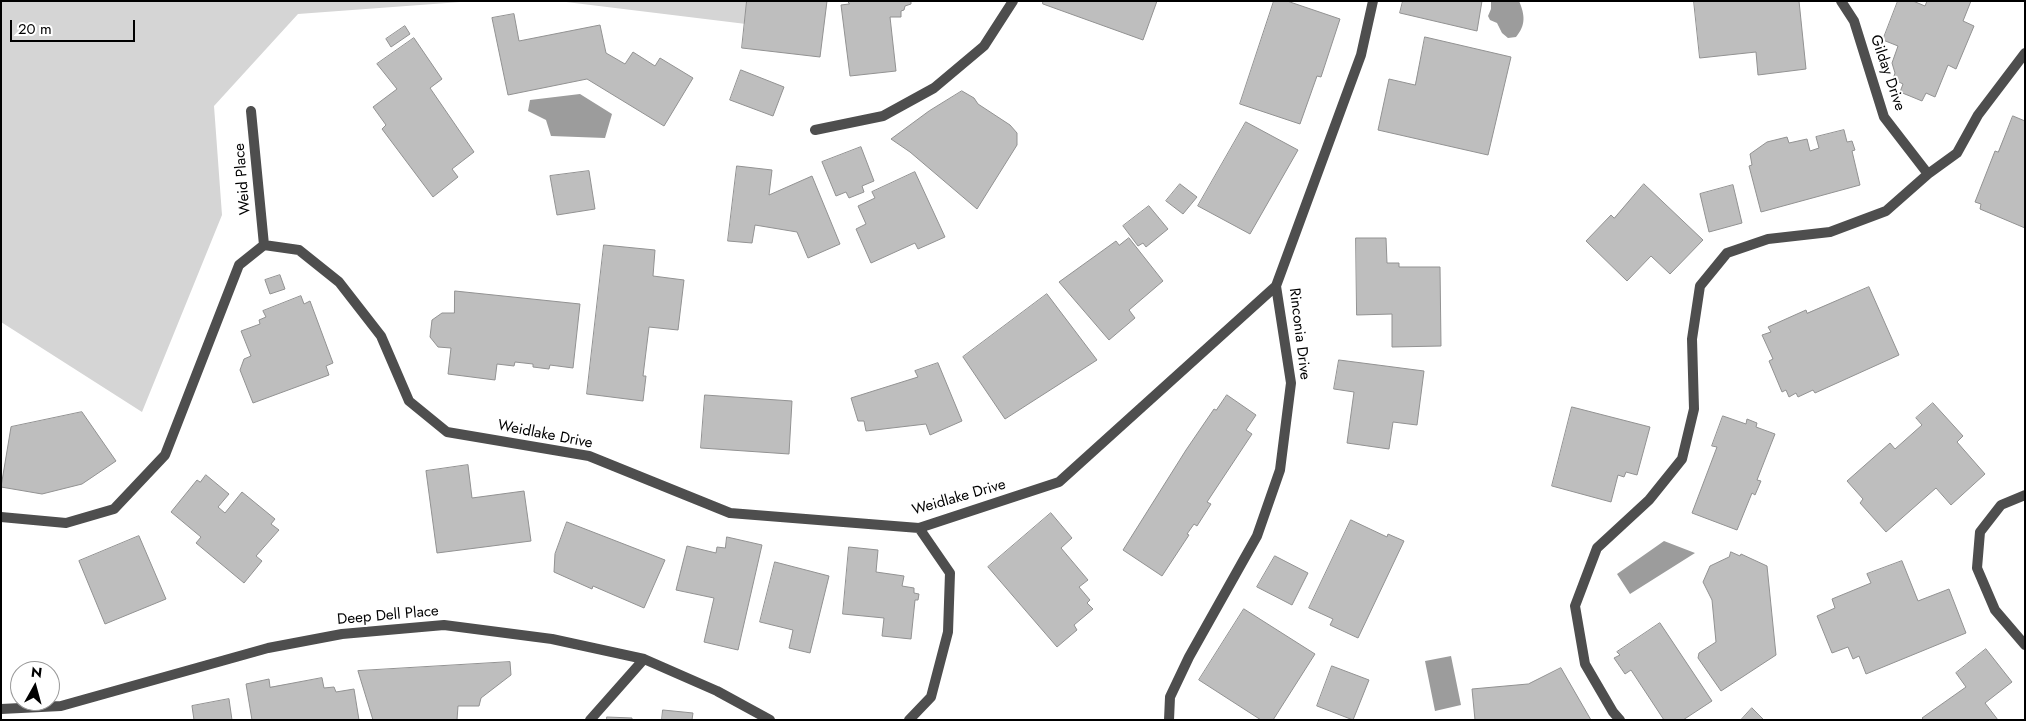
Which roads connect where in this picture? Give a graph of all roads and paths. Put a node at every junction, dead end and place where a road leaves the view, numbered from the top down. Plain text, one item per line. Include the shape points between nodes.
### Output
1 (1013, 1) edge
2 (1372, 1) edge
3 (1841, 1) edge
4 (2025, 53) edge
5 (251, 111) dead end
6 (815, 130) dead end
7 (1928, 174) junction
8 (264, 245) junction
9 (1276, 286) junction
10 (2025, 495) edge
11 (1, 517) edge
12 (919, 528) junction
13 (2025, 645) edge
14 (644, 660) junction
15 (1, 709) edge
16 (590, 720) edge
17 (770, 720) edge
18 (909, 720) edge
19 (1169, 720) edge
20 (1620, 720) edge

1 - 6 street via 984,46 934,88 883,116
2 - 9 street, Rinconia Drive via 1361,55
3 - 7 street, Gilday Drive via 1854,21 1884,118
4 - 7 street via 1978,115 1957,154
5 - 8 street, Weid Place
7 - 20 street via 1886,211 1830,232 1768,239 1727,253 1700,286 1692,339 1694,408 1682,459 1649,500 1597,548 1575,606 1585,664
8 - 11 street via 239,265 165,455 114,510 66,523
8 - 12 street, Weidlake Drive via 299,250 339,282 381,336 409,401 447,432 589,456 730,513
9 - 12 street, Weidlake Drive via 1059,482
9 - 19 street, Rinconia Drive via 1291,383 1280,470 1257,536 1170,697
10 - 13 street via 2001,505 1980,532 1977,568 1995,610
12 - 18 street via 950,573 948,632 931,697
14 - 15 street, Deep Dell Place via 552,639 444,625 342,634 268,648 61,706
14 - 16 street
14 - 17 street, Deep Dell Place via 717,691

